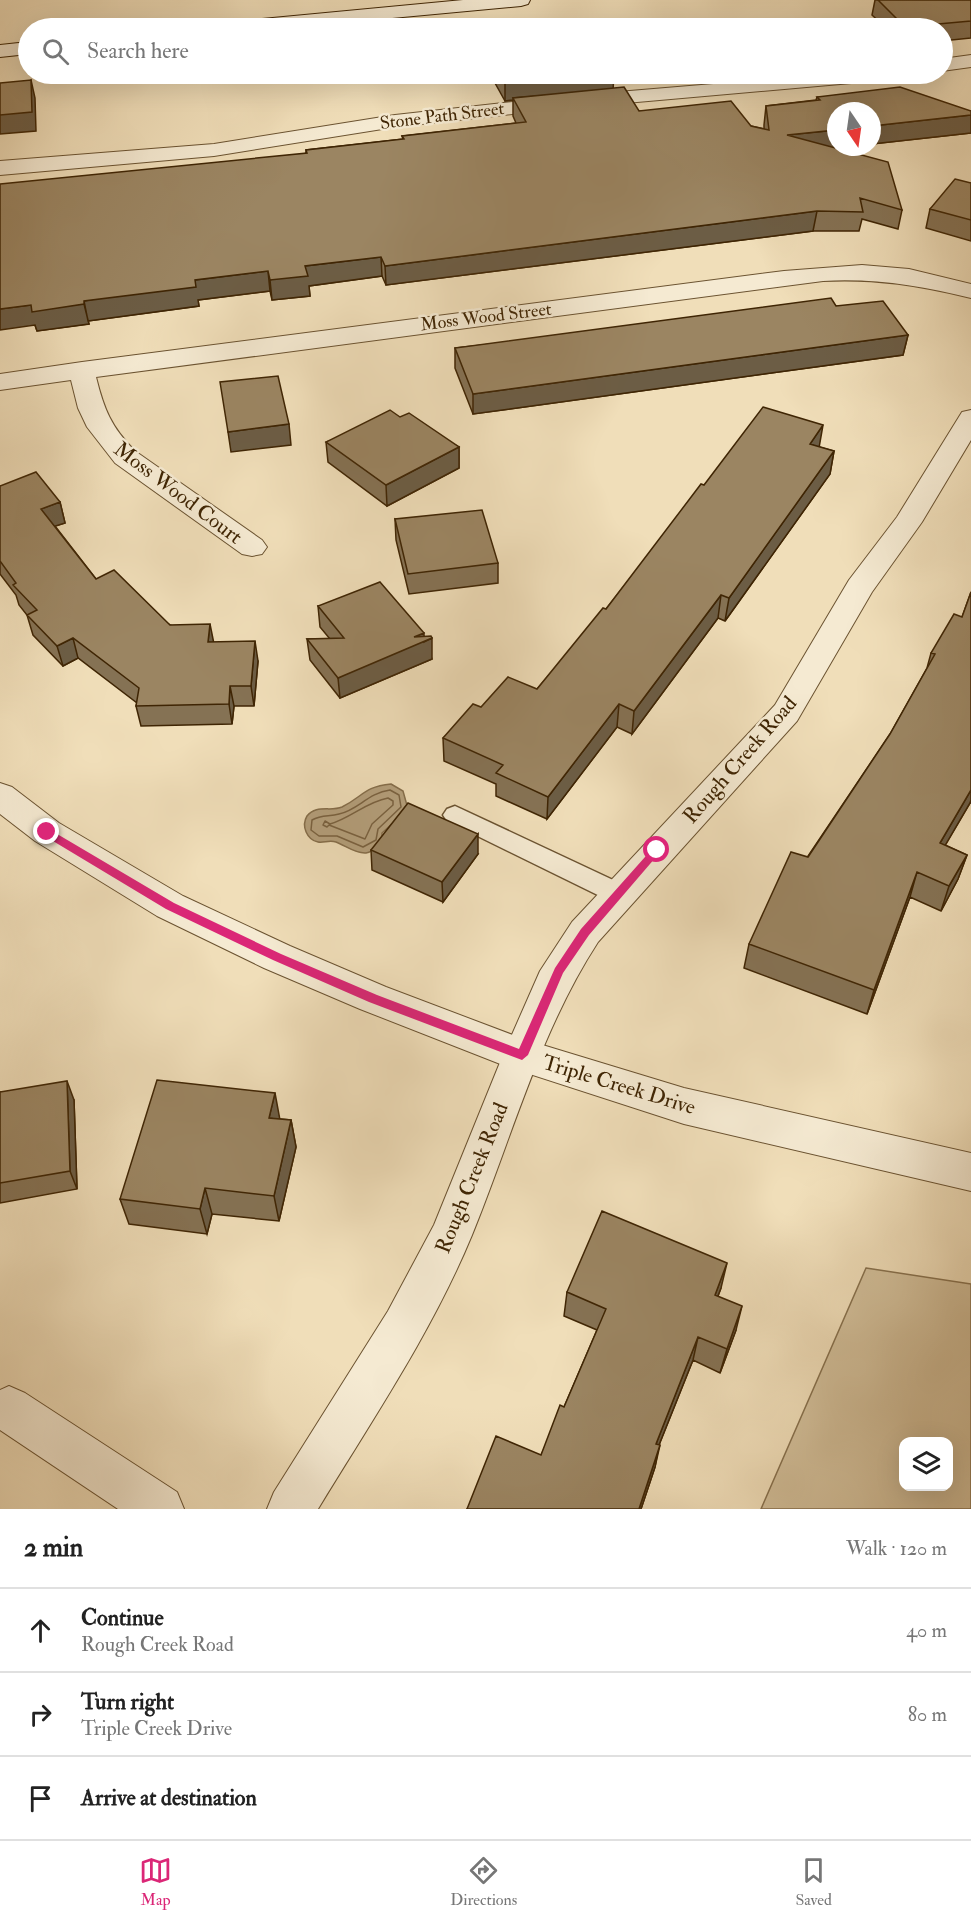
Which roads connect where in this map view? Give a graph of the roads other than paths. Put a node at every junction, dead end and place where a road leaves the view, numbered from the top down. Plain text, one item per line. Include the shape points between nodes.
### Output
1 (521, 0) edge
2 (335, 18) edge
3 (18, 49) edge
4 (0, 51) edge
5 (971, 61) edge
6 (953, 63) edge
7 (790, 84) edge
8 (0, 168) edge
9 (971, 291) edge
10 (82, 370) junction
11 (0, 382) edge
12 (971, 418) edge
13 (252, 547) dead end
14 (0, 796) edge
15 (454, 816) dead end
16 (619, 894) junction
17 (522, 1055) junction
18 (971, 1172) edge
19 (9, 1409) dead end
20 (160, 1509) edge
21 (291, 1509) edge

1 - 2 street
3 - 4 street
5 - 6 street
7 - 8 street, Stone Path Street via 558,103 395,121 214,150
9 - 10 street, Moss Wood Street via 886,273 784,278
10 - 11 street, Moss Wood Street
10 - 13 street, Moss Wood Court via 92,415 107,440
12 - 16 street, Rough Creek Road via 908,522 860,587 786,713
14 - 17 street, Triple Creek Drive via 47,832 170,906 373,998
15 - 16 lane
16 - 17 street, Rough Creek Road via 585,932 559,971
17 - 18 street, Triple Creek Drive via 684,1107
17 - 21 street, Rough Creek Road via 451,1235 404,1326
19 - 20 street

